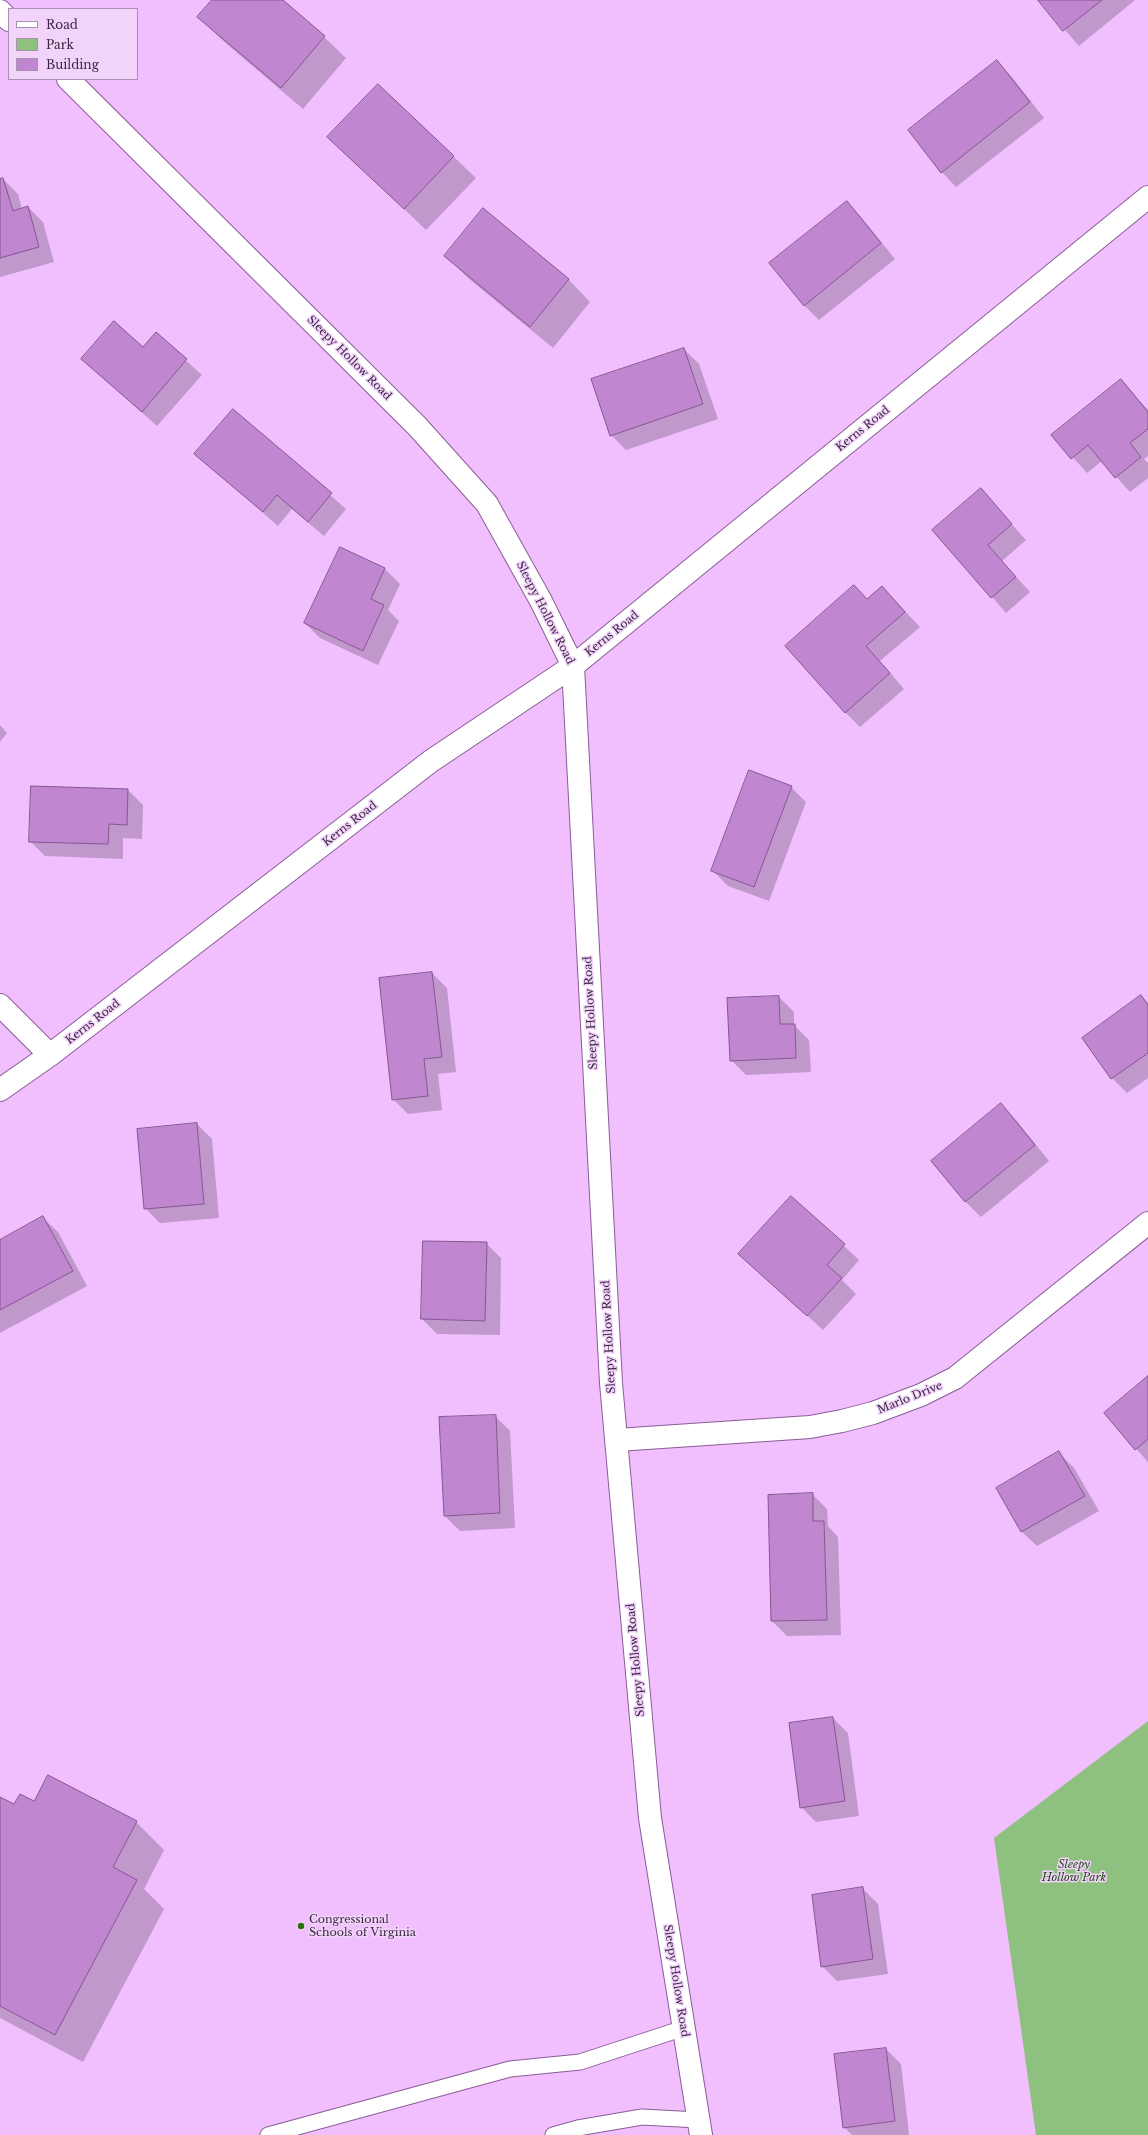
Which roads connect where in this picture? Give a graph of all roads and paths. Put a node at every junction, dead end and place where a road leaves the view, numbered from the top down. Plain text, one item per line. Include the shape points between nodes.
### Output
1 (0, 11) edge
2 (8, 19) edge
3 (69, 80) edge
4 (1148, 197) edge
5 (573, 666) junction
6 (0, 1005) edge
7 (50, 1055) junction
8 (0, 1090) edge
9 (1148, 1223) edge
10 (617, 1440) junction
11 (684, 2028) junction
12 (700, 2128) edge
13 (268, 2135) edge
14 (553, 2135) edge

1 - 2 main road
3 - 5 main road, Sleepy Hollow Road via 417,426 488,504
4 - 5 main road, Kerns Road
5 - 7 main road, Kerns Road via 431,761
5 - 10 main road, Sleepy Hollow Road via 611,1383
6 - 7 main road
7 - 8 main road, Kerns Road
9 - 10 main road, Marlo Drive via 956,1378 921,1395 873,1413 810,1427
10 - 11 main road, Sleepy Hollow Road via 650,1818
11 - 12 main road, Sleepy Hollow Road
11 - 13 lane via 580,2062 510,2069
12 - 14 lane via 642,2117

